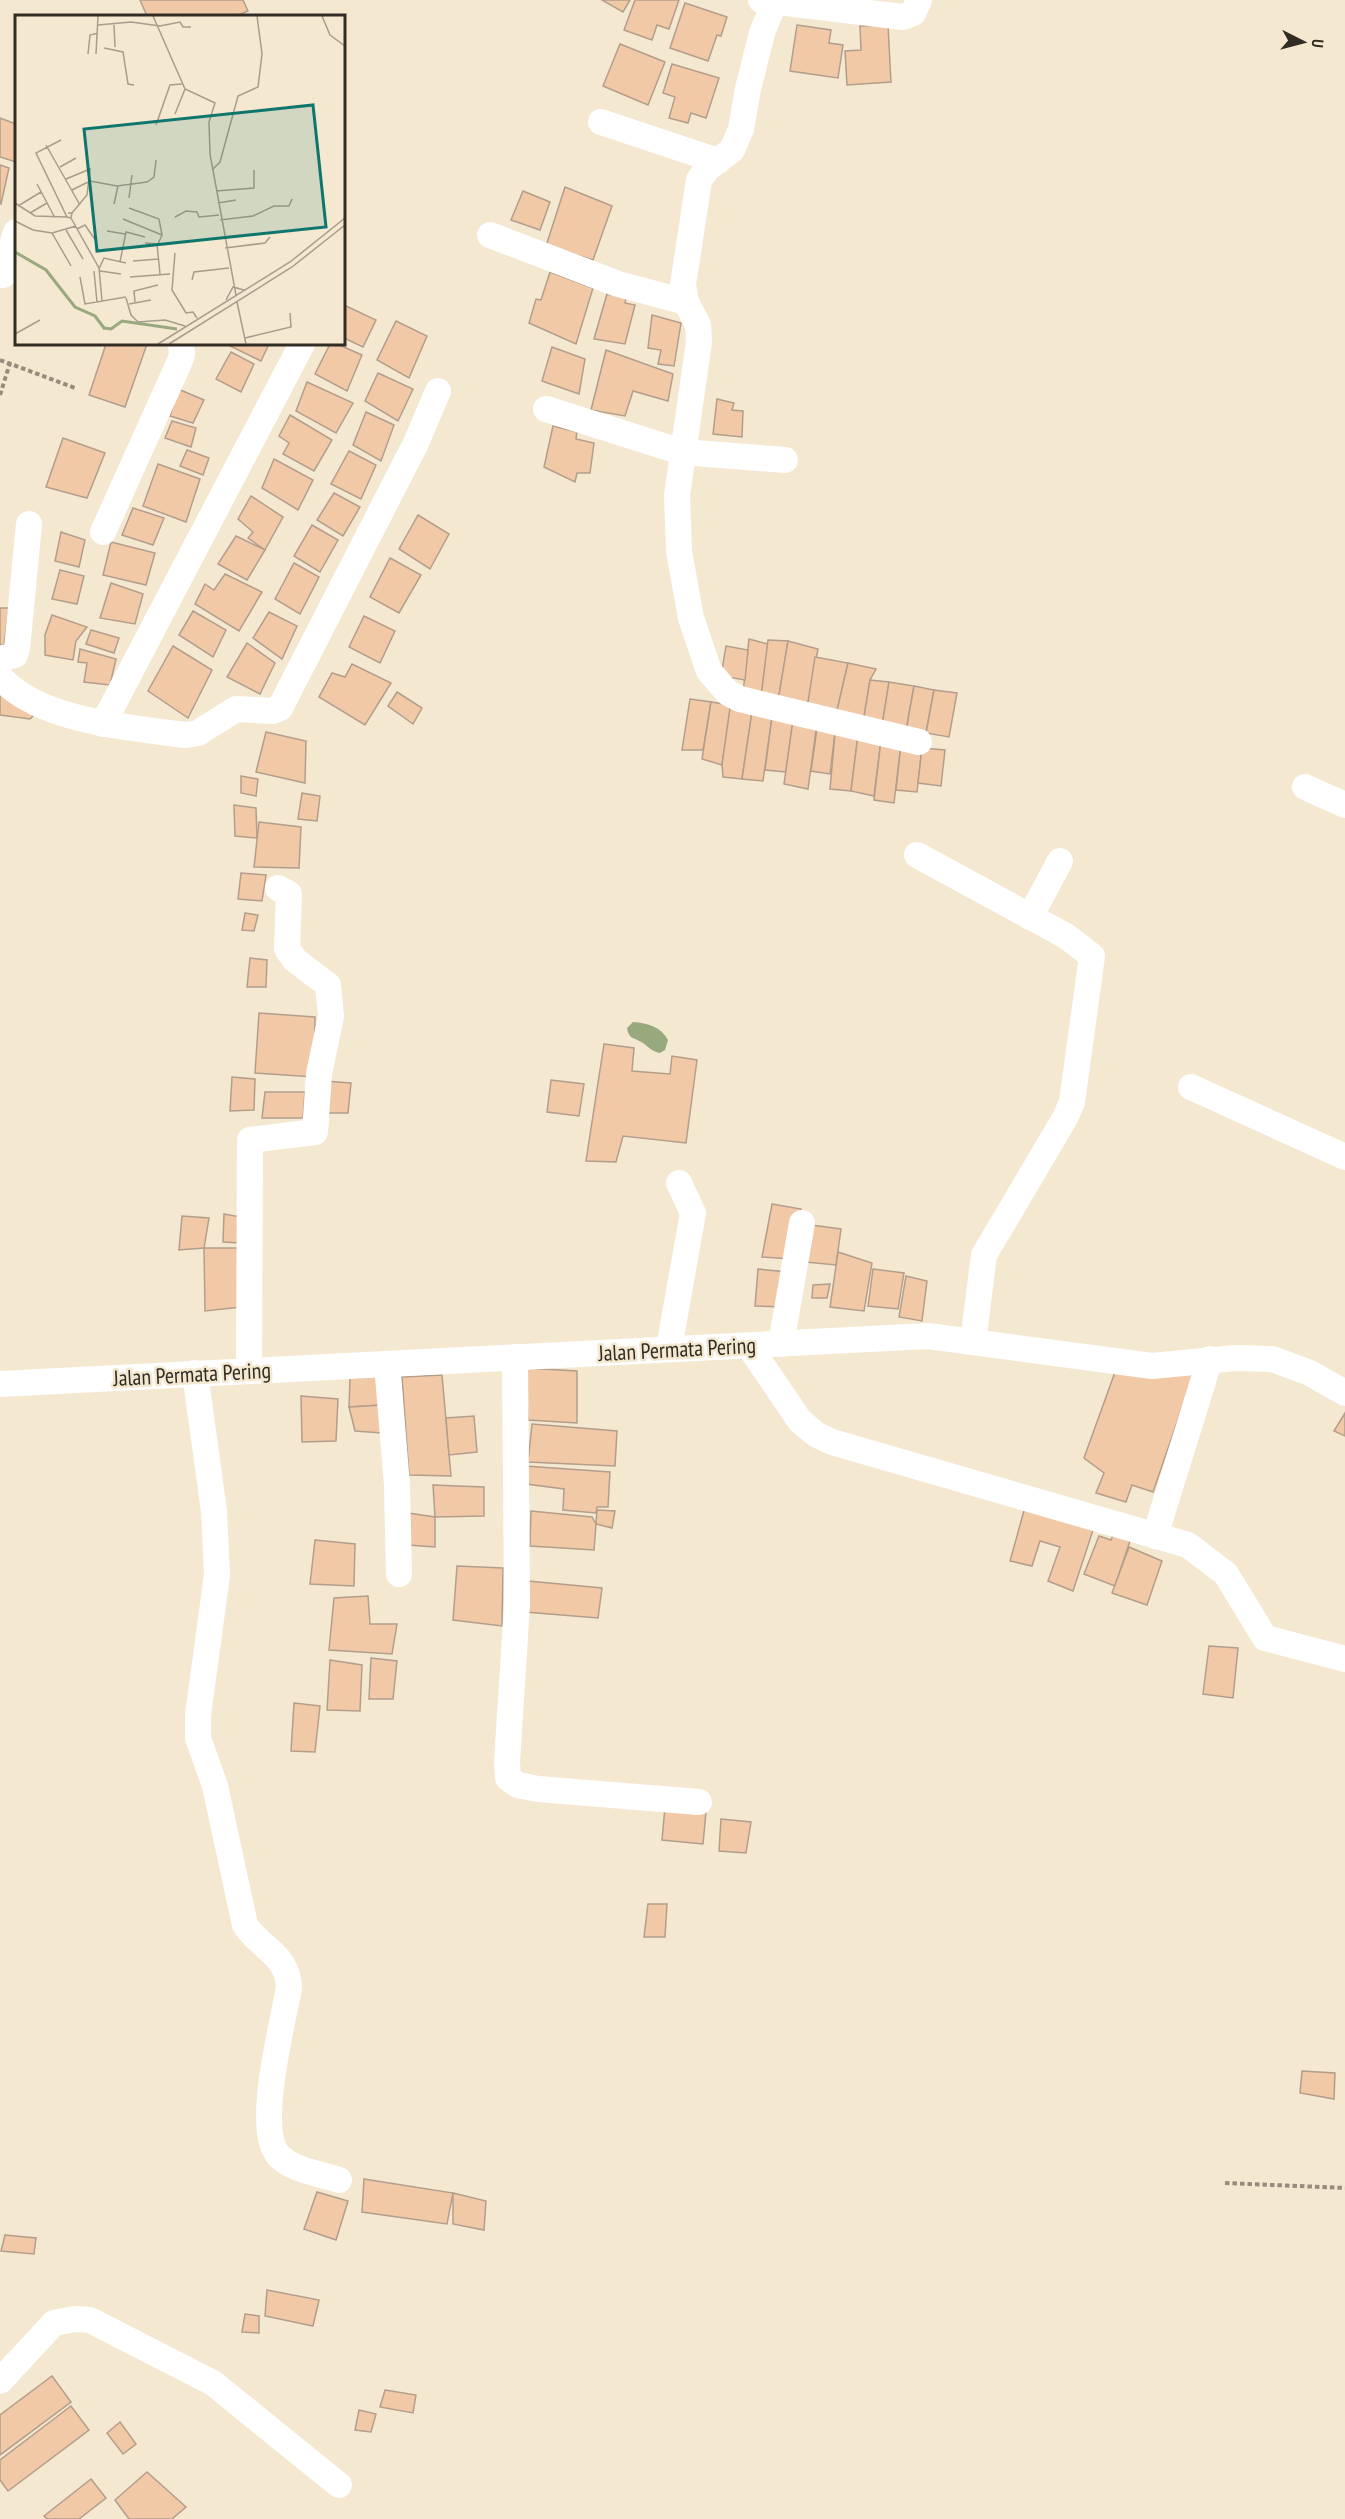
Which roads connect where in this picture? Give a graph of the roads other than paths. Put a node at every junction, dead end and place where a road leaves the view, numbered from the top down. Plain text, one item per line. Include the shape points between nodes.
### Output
1 (769, 1) edge
2 (911, 8) edge
3 (601, 122) dead end
4 (718, 161) junction
5 (490, 235) dead end
6 (15, 237) edge
7 (7, 276) edge
8 (686, 302) junction
9 (182, 345) edge
10 (301, 345) edge
11 (438, 391) dead end
12 (546, 409) dead end
13 (682, 452) junction
14 (785, 460) dead end
15 (29, 524) dead end
16 (103, 531) dead end
17 (0, 659) edge
18 (0, 677) edge
19 (104, 724) junction
20 (919, 742) dead end
21 (1305, 787) dead end
22 (1345, 806) edge
23 (917, 855) dead end
24 (1060, 861) dead end
25 (278, 888) dead end
26 (1029, 917) junction
27 (1191, 1087) dead end
28 (1345, 1157) edge
29 (679, 1183) dead end
30 (802, 1223) dead end
31 (973, 1342) junction
32 (780, 1344) junction
33 (749, 1346) junction
34 (669, 1348) junction
35 (515, 1357) junction
36 (1210, 1359) junction
37 (387, 1364) junction
38 (249, 1371) junction
39 (195, 1373) junction
40 (0, 1384) edge
41 (1345, 1393) edge
42 (1155, 1536) junction
43 (399, 1574) dead end
44 (1345, 1659) edge
45 (699, 1802) dead end
46 (339, 2180) dead end
47 (0, 2381) edge
48 (339, 2485) dead end

1 - 2 street
1 - 4 street via 741,129 732,150
3 - 4 street
4 - 8 street via 699,180 683,285
5 - 8 street via 618,284
6 - 7 street
8 - 13 street via 698,325 699,342
9 - 16 street via 179,363
10 - 19 street
11 - 19 street via 416,443 280,708 236,709 198,733 186,735
12 - 13 street
13 - 14 street
13 - 20 street via 677,495 679,551 691,618 709,671 728,693 740,699
15 - 17 street via 17,649 15,655
18 - 19 street via 29,701
21 - 22 street
23 - 26 street
24 - 26 street
25 - 38 street via 289,894 287,949 328,985 331,1016 315,1132 250,1140
26 - 31 street via 1066,936 1092,956 1072,1102 984,1255
27 - 28 street
29 - 34 street via 693,1213
30 - 32 street
31 - 32 street, Jalan Permata Pering via 928,1336
31 - 36 street, Jalan Permata Pering via 1152,1366
32 - 33 street, Jalan Permata Pering
33 - 34 street, Jalan Permata Pering
33 - 42 street via 800,1421 817,1435
34 - 35 street, Jalan Permata Pering
35 - 37 street, Jalan Permata Pering
35 - 45 street via 517,1605 508,1778 518,1785 538,1789
36 - 41 street, Jalan Permata Pering via 1272,1359 1310,1373
36 - 42 street
37 - 38 street, Jalan Permata Pering
37 - 43 street via 397,1485
38 - 39 street, Jalan Permata Pering
39 - 40 street, Jalan Permata Pering
39 - 46 street via 214,1511 217,1575 198,1738 215,1786 245,1925 254,1939 279,1958 289,1976 269,2102 271,2143 286,2162
42 - 44 street via 1188,1545 1226,1574 1265,1638
47 - 48 street via 54,2323 90,2320 213,2383

